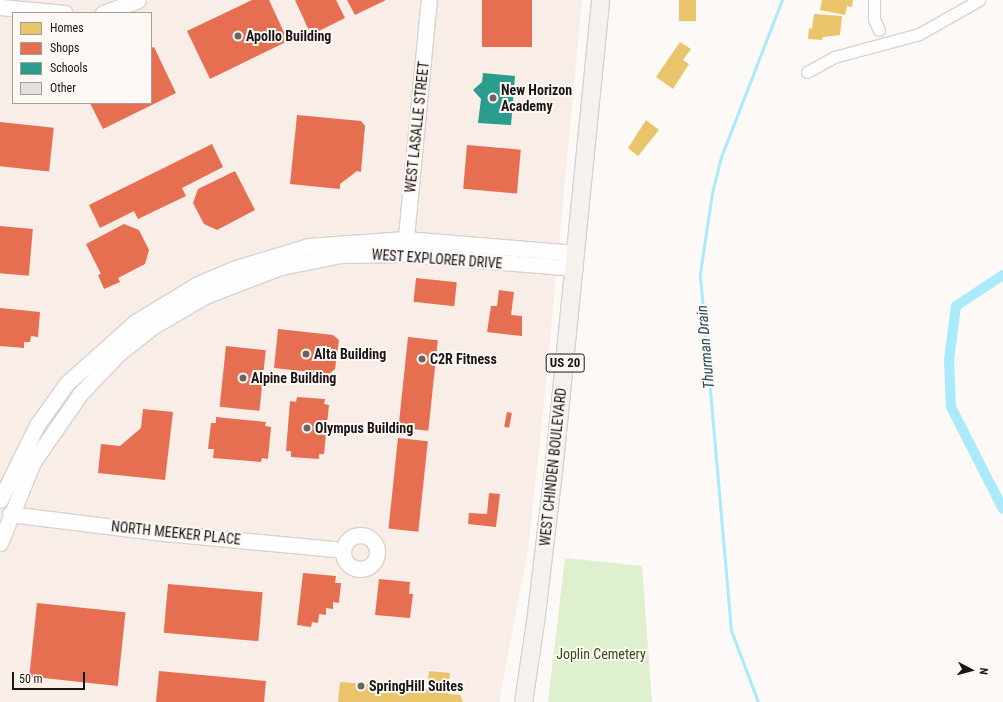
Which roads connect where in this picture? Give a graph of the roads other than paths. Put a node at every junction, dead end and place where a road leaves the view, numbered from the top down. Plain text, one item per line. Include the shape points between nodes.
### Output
1 (138, 0) edge
2 (429, 0) edge
3 (600, 0) edge
4 (874, 0) edge
5 (979, 0) edge
6 (0, 7) edge
7 (54, 12) edge
8 (106, 12) edge
9 (879, 30) dead end
10 (807, 72) dead end
11 (405, 238) junction
12 (404, 254) junction
13 (574, 261) junction
14 (0, 500) edge
15 (5, 514) edge
16 (0, 543) edge
17 (343, 550) dead end
18 (523, 702) edge

1 - 8 street
2 - 11 street, WEST LASALLE STREET
3 - 13 main road, WEST CHINDEN BOULEVARD / US 20
4 - 9 street via 874,19
5 - 10 street via 919,34 834,57
6 - 7 street
11 - 12 street, WEST LASALLE STREET
11 - 13 street, WEST EXPLORER DRIVE
11 - 14 street, WEST EXPLORER DRIVE via 338,242 278,254 198,284 161,305 134,323 67,383 37,425
12 - 13 street, WEST EXPLORER DRIVE
12 - 15 street, WEST EXPLORER DRIVE via 340,255 282,267 204,296 152,327 119,353 61,418 33,462
13 - 18 main road, WEST CHINDEN BOULEVARD / US 20 via 542,566
15 - 16 street, WEST EXPLORER DRIVE
15 - 17 street, NORTH MEEKER PLACE via 154,532

